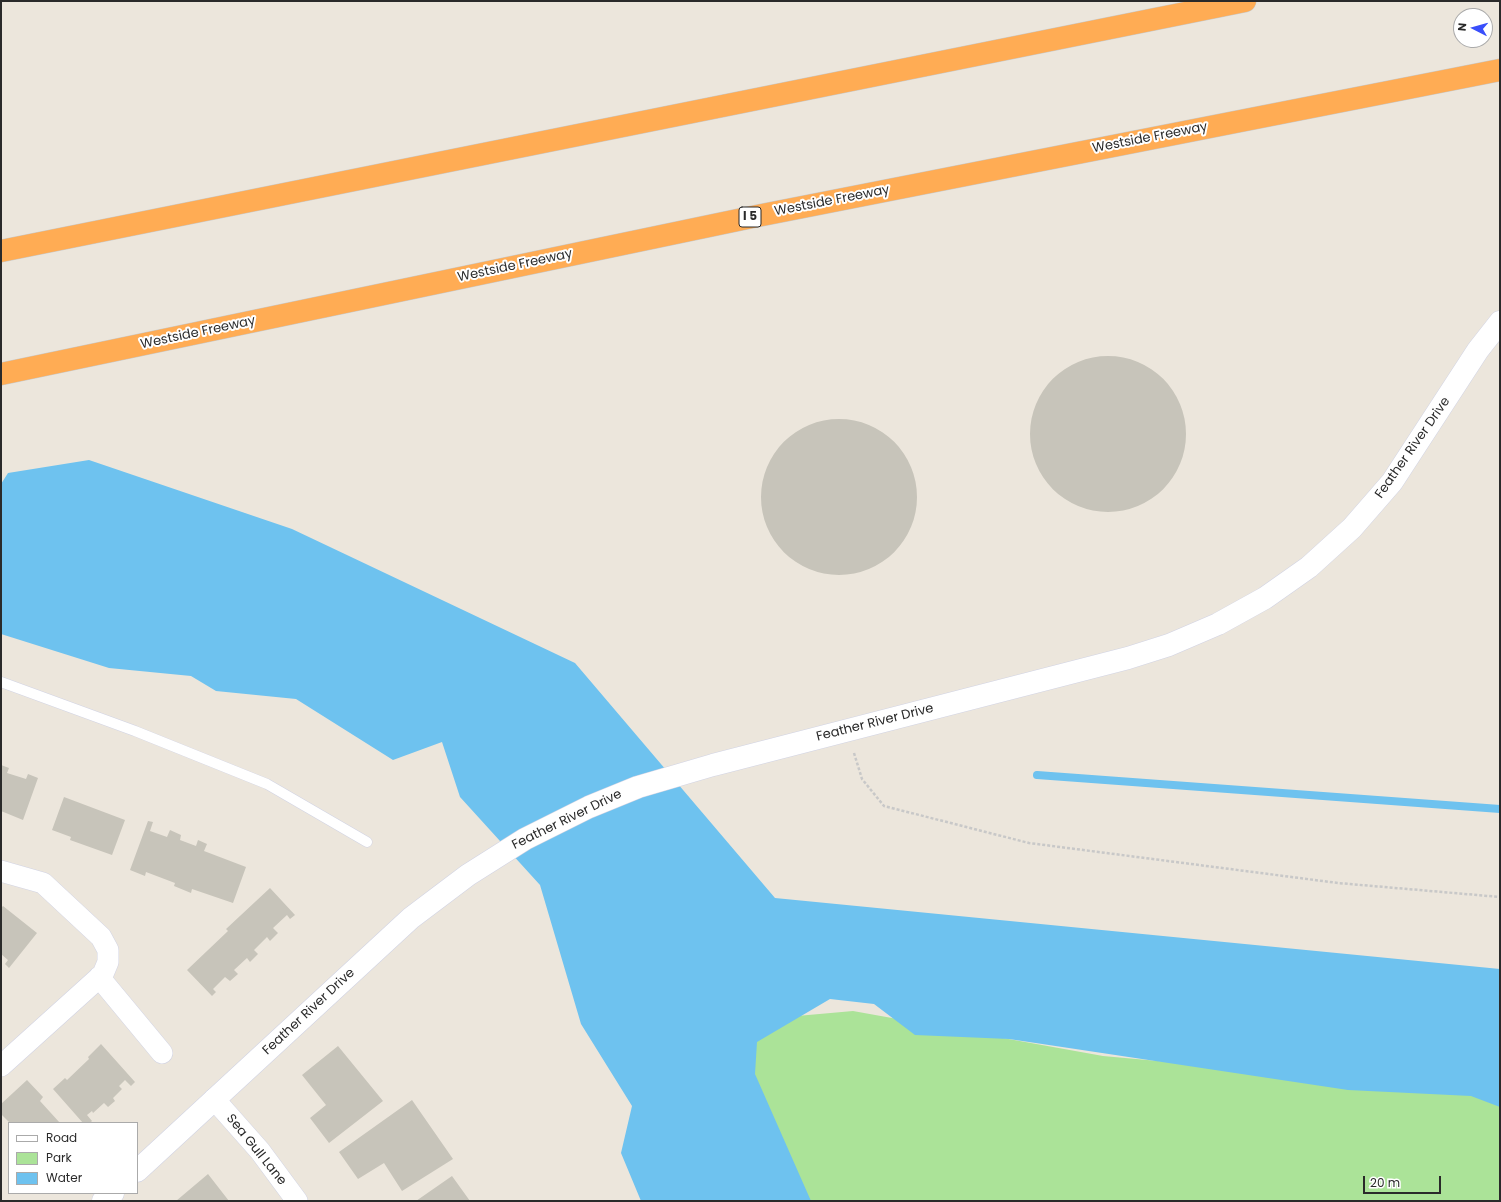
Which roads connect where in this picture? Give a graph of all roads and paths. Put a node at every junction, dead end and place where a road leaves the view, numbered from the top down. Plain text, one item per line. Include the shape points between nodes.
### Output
1 (1245, 1) edge
2 (1500, 70) edge
3 (1, 251) edge
4 (1500, 322) edge
5 (1, 374) edge
6 (1, 682) edge
7 (847, 730) junction
8 (367, 842) dead end
9 (1, 870) edge
10 (1500, 896) edge
11 (99, 977) junction
12 (162, 1053) dead end
13 (1, 1066) edge
14 (214, 1099) junction
15 (138, 1170) edge
16 (112, 1194) edge
17 (103, 1201) edge
18 (297, 1201) edge

1 - 3 highway
2 - 5 highway, Westside Freeway / I 5 via 765,214
4 - 7 street, Feather River Drive via 1478,350 1392,482 1352,528 1309,567 1265,598 1218,624 1128,658
6 - 8 lane via 136,731 267,784
7 - 10 path via 862,778 884,806 1022,841 1338,883
7 - 14 street, Feather River Drive via 638,786 525,839 468,875 410,918
9 - 11 street via 43,883 101,937 108,950 108,962
11 - 12 street
11 - 13 street
14 - 15 street, Feather River Drive
14 - 18 street, Sea Gull Lane via 260,1150
16 - 17 street

